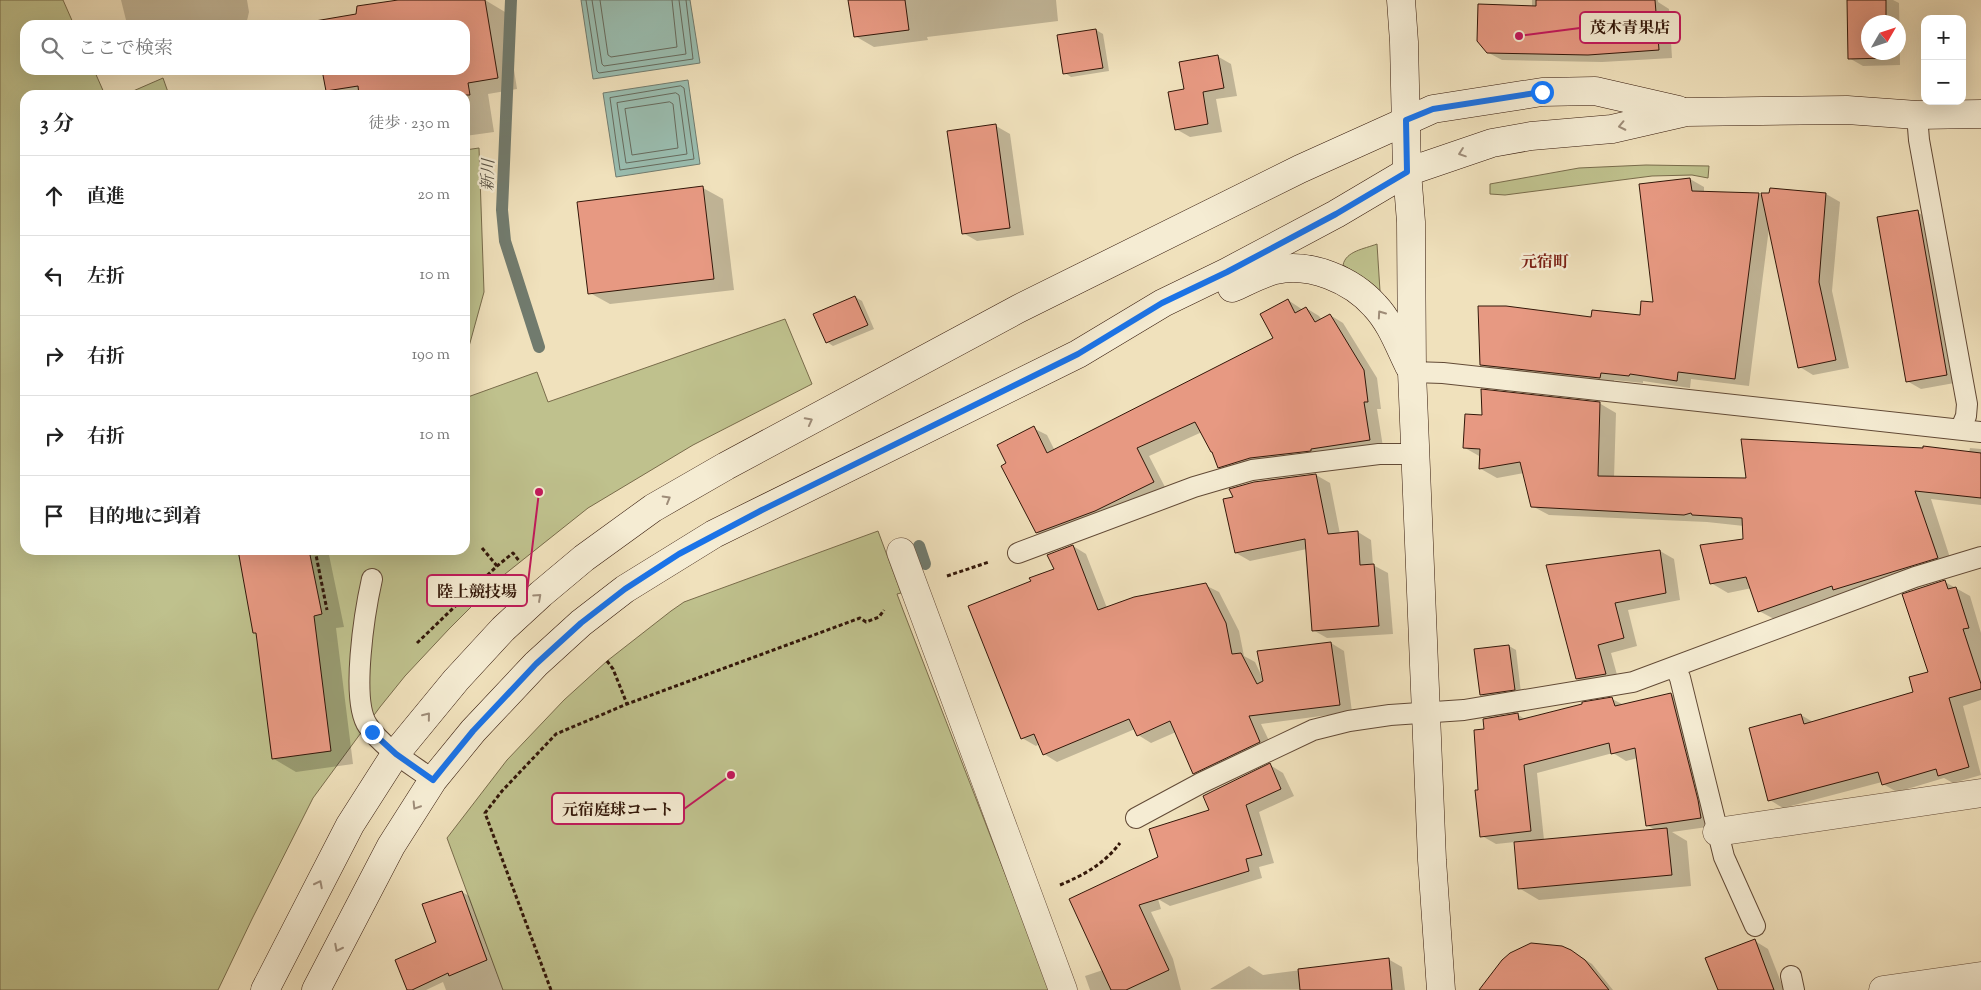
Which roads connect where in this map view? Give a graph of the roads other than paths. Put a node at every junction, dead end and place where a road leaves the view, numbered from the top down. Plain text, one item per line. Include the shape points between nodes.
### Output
1 (1401, 0) edge
2 (1686, 112) junction
3 (1981, 114) edge
4 (1917, 115) junction
5 (1406, 120) junction
6 (1407, 172) junction
7 (1078, 354) junction
8 (1412, 372) junction
9 (1960, 428) junction
10 (1981, 432) edge
11 (1416, 454) junction
12 (901, 552) dead end
13 (1018, 553) dead end
14 (1981, 557) edge
15 (372, 578) dead end
16 (1675, 666) junction
17 (1427, 712) junction
18 (396, 754) junction
19 (433, 780) junction
20 (1981, 794) edge
21 (1136, 818) dead end
22 (1717, 832) junction
23 (1755, 926) dead end
24 (1981, 976) edge
25 (265, 990) edge
26 (316, 990) edge
27 (1063, 990) edge
28 (1441, 990) edge
29 (1883, 990) edge

1 - 5 street
2 - 4 street via 1847,110
2 - 5 street via 1595,91 1542,92 1433,109
2 -> 6 street via 1612,129 1492,143
3 - 4 street
4 - 9 lane via 1968,404
5 - 6 street
18 -> 5 street via 456,680 503,629 584,558 653,508 1018,309
6 - 7 street via 1336,214 1162,303
6 - 8 street
8 -> 7 street via 1388,324 1364,295 1328,274 1292,268 1259,276 1173,318
7 - 19 street via 714,534 625,589 536,664 473,731
8 - 9 lane
8 - 11 street
9 - 10 lane
11 - 13 lane via 1379,454 1252,470 1194,486
11 - 17 street
12 - 27 street
14 - 16 lane via 1915,577
15 - 18 lane via 358,686 360,708 366,724
16 - 17 lane via 1633,682 1464,710
16 - 22 lane
17 - 21 lane via 1349,721 1313,730
17 - 28 street
18 - 19 lane
25 -> 18 street via 350,825
19 -> 26 street via 391,846
20 - 22 street
22 - 23 lane via 1724,857
24 - 29 street

